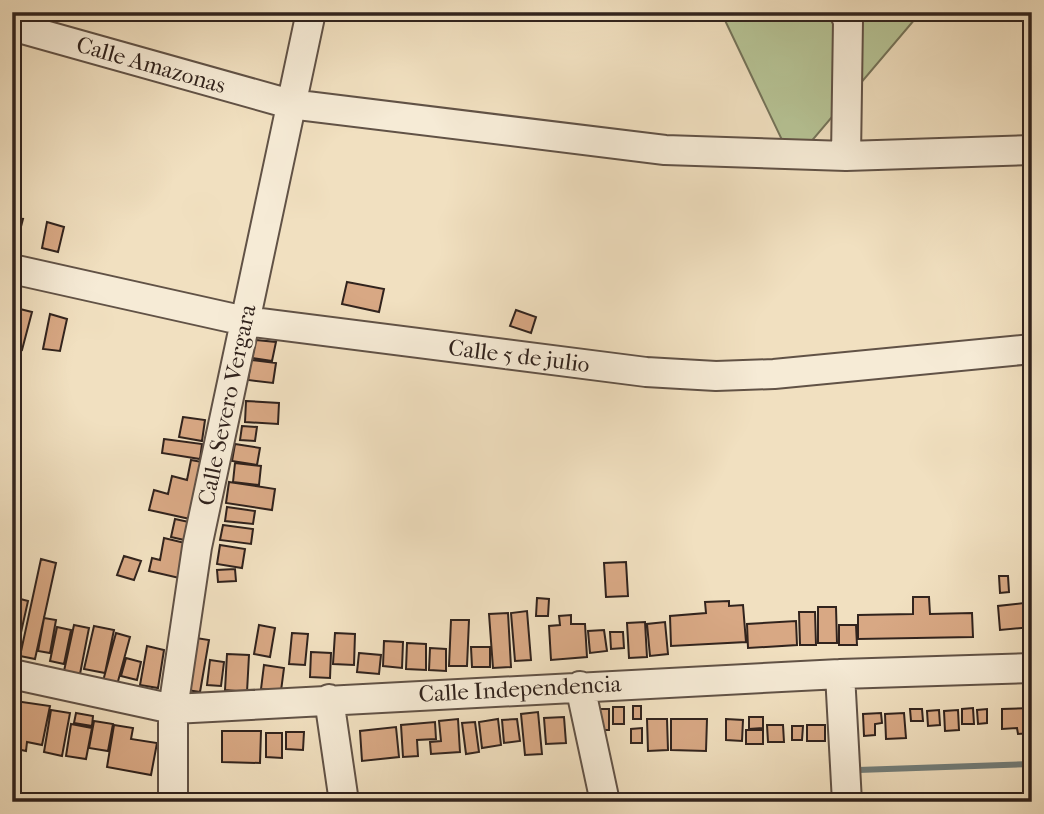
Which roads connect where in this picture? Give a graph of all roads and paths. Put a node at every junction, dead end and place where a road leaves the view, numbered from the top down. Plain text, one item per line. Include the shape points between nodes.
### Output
1 (311, 12) edge
2 (844, 12) edge
3 (12, 26) edge
4 (290, 104) junction
5 (1032, 150) edge
6 (846, 156) junction
7 (12, 269) edge
8 (245, 321) junction
9 (1032, 349) edge
10 (1032, 668) edge
11 (12, 674) edge
12 (840, 674) junction
13 (580, 686) junction
14 (329, 699) junction
15 (173, 709) junction
16 (173, 802) edge
17 (344, 802) edge
18 (605, 802) edge
19 (847, 802) edge

1 - 4 street, Calle Severo Vergara
2 - 6 street via 848,21
3 - 4 street, Calle Amazonas
4 - 6 street, Calle Amazonas via 665,150
4 - 8 street, Calle Severo Vergara
5 - 6 street, Calle Amazonas
7 - 8 street, Calle 5 de julio
8 - 9 street, Calle 5 de julio via 646,372 716,376
8 - 15 street, Calle Severo Vergara via 197,547
10 - 12 street, Calle Independencia
11 - 15 street, Calle Independencia
12 - 13 street, Calle Independencia
12 - 19 street
13 - 14 street, Calle Independencia
13 - 18 street
14 - 15 street, Calle Independencia
14 - 17 street
15 - 16 street, Calle Severo Vergara

